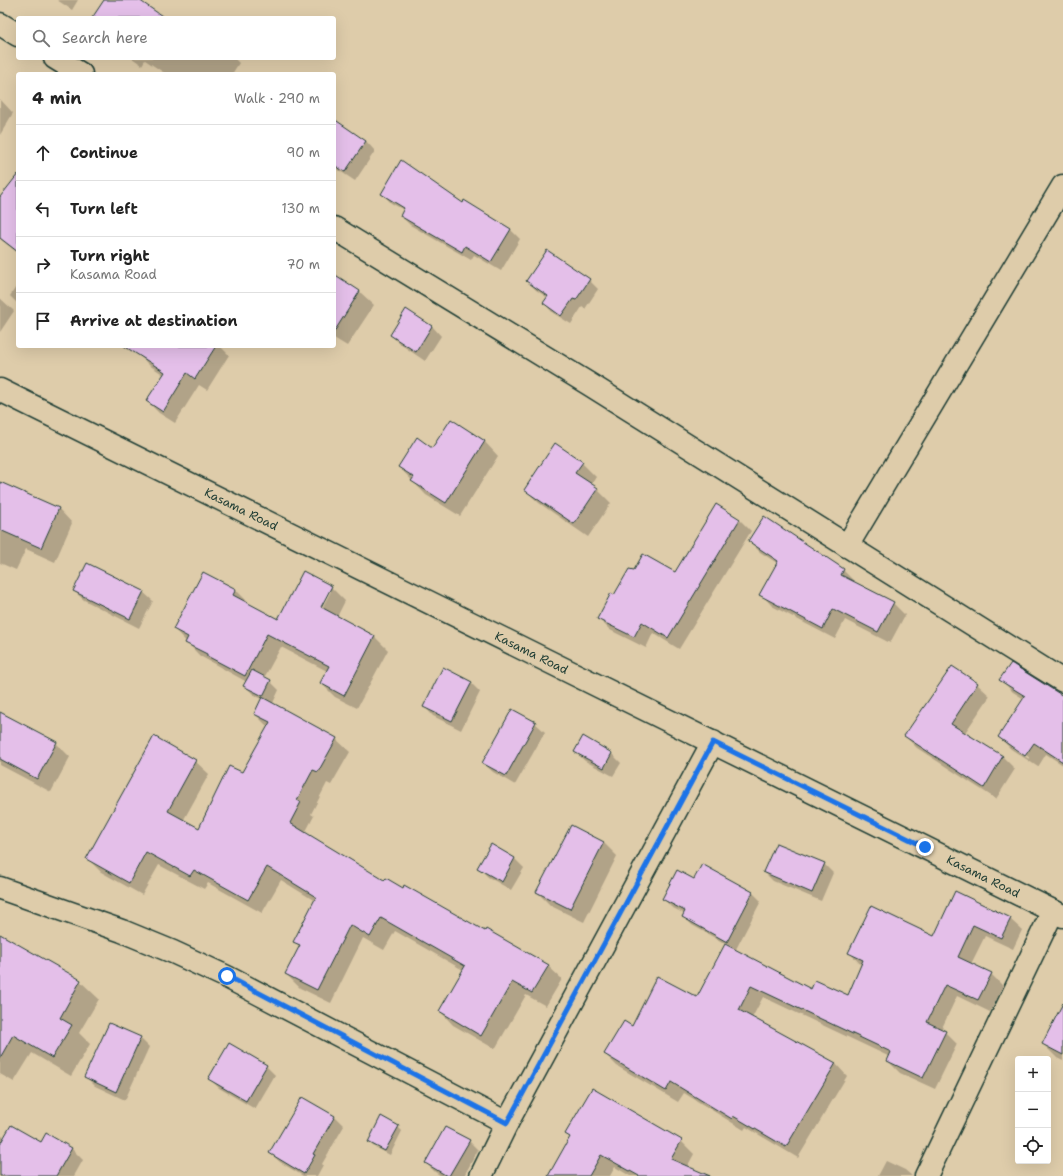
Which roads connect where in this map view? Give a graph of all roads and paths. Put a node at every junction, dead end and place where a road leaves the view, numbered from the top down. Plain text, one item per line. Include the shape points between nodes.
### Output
1 (0, 24) edge
2 (16, 34) edge
3 (58, 60) edge
4 (78, 72) edge
5 (1063, 186) edge
6 (336, 229) edge
7 (0, 390) edge
8 (847, 546) junction
9 (1063, 681) edge
10 (713, 742) junction
11 (0, 888) edge
12 (1058, 914) edge
13 (507, 1123) junction
14 (481, 1176) edge
15 (926, 1176) edge

1 - 2 street
3 - 4 street
5 - 8 street
6 - 8 street
7 - 10 street, Kasama Road
8 - 9 street
10 - 12 street, Kasama Road
10 - 13 street
11 - 13 street via 122,931 227,976
12 - 15 street
13 - 14 street

